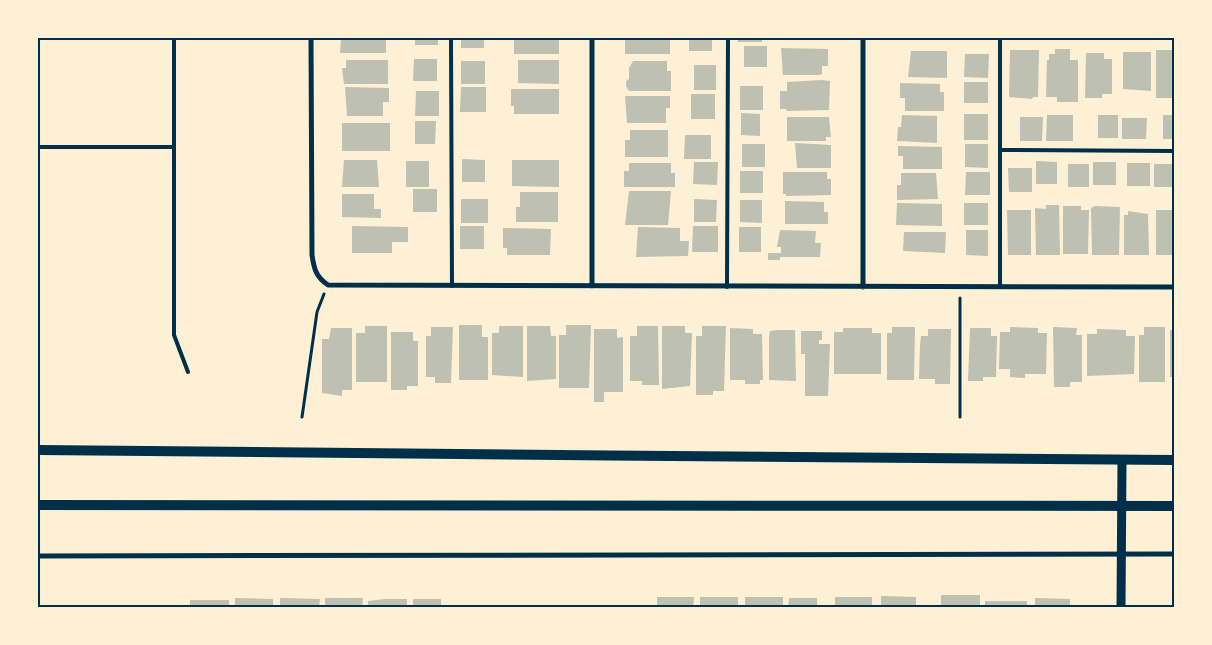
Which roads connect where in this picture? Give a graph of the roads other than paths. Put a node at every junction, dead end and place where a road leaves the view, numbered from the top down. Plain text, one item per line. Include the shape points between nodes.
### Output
1 (174, 38) edge
2 (311, 38) edge
3 (452, 38) edge
4 (592, 38) edge
5 (728, 38) edge
6 (863, 38) edge
7 (1000, 38) edge
8 (38, 147) edge
9 (174, 147) junction
10 (1000, 150) junction
11 (1174, 151) edge
12 (452, 286) junction
13 (592, 286) junction
14 (727, 287) junction
15 (863, 287) junction
16 (1000, 287) junction
17 (1174, 287) edge
18 (188, 372) dead end
19 (38, 450) edge
20 (1122, 460) junction
21 (1174, 460) edge
22 (38, 504) edge
23 (1122, 506) junction
24 (1174, 506) edge
25 (1122, 554) junction
26 (1174, 554) edge
27 (38, 556) edge
28 (1121, 608) edge

1 - 9 lane
2 - 12 street via 312,256 319,279 328,285
3 - 12 lane
4 - 13 street
5 - 14 lane
6 - 15 street
7 - 10 lane
8 - 9 lane
9 - 18 lane via 174,335
10 - 11 lane
10 - 16 lane
12 - 13 street
13 - 14 street
14 - 15 street
15 - 16 street
16 - 17 street
19 - 20 main road
20 - 21 main road
20 - 23 street
22 - 23 main road
23 - 24 main road
23 - 25 street
25 - 26 street
25 - 27 street
25 - 28 street

